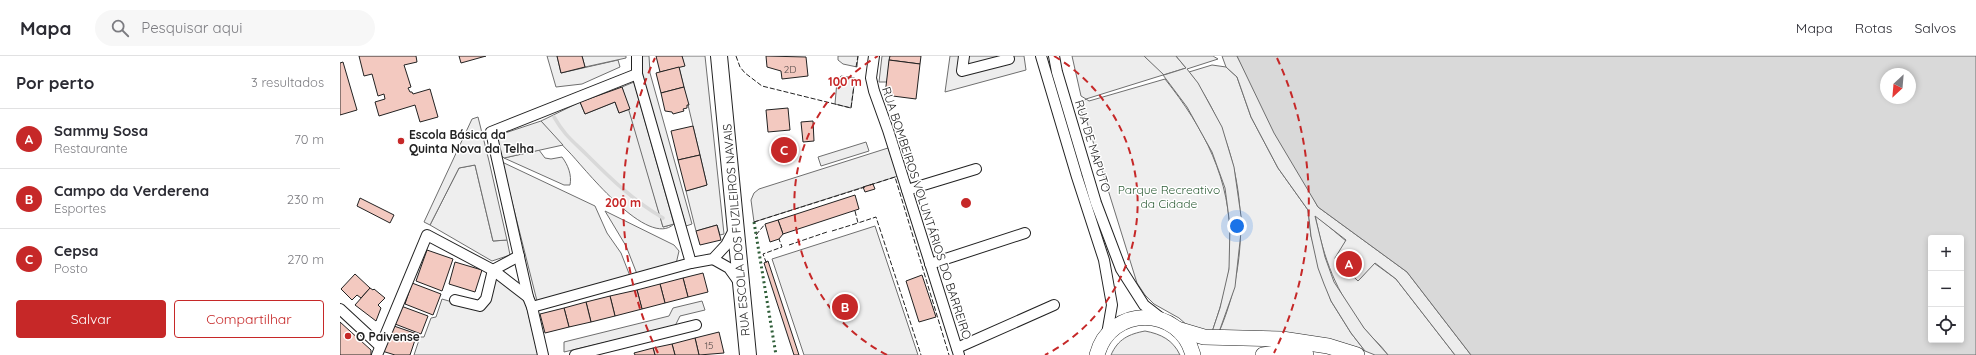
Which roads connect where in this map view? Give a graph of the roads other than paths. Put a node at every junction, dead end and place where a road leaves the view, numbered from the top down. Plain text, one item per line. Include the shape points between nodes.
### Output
1 (637, 56) edge
2 (719, 56) edge
3 (874, 56) edge
4 (964, 56) edge
5 (1008, 56) edge
6 (1041, 56) edge
7 (1054, 56) edge
8 (637, 74) junction
9 (976, 169) dead end
10 (906, 190) junction
11 (737, 226) junction
12 (1024, 233) dead end
13 (518, 256) junction
14 (713, 259) junction
15 (691, 263) junction
16 (930, 264) junction
17 (493, 270) junction
18 (742, 285) junction
19 (455, 300) dead end
20 (530, 302) junction
21 (1054, 305) dead end
22 (340, 310) edge
23 (1164, 321) junction
24 (696, 325) dead end
25 (1177, 329) junction
26 (1107, 334) junction
27 (378, 350) edge
28 (958, 352) edge
29 (1096, 352) edge
30 (543, 355) edge
31 (575, 355) edge
32 (748, 355) edge
33 (1192, 355) edge
34 (1263, 355) edge
35 (1306, 355) edge
36 (1357, 355) edge

1 - 8 street
2 - 11 main road, RUA ESCOLA DOS FUZILEIROS NAVAIS
3 - 10 street, RUA BOMBEIROS VOLUNTÁRIOS DO BARREIRO via 871,78 874,91
4 - 5 street via 962,71 1009,59
6 - 26 street, RUA DE MAPUTO via 1104,260 1112,305
7 - 23 street, RUA DE MAPUTO via 1096,202 1121,269 1144,305
8 - 13 street via 491,132
8 - 15 street
9 - 10 street
10 - 16 street, RUA BOMBEIROS VOLUNTÁRIOS DO BARREIRO
11 - 14 street via 726,245
11 - 18 main road, RUA ESCOLA DOS FUZILEIROS NAVAIS
12 - 16 street
13 - 17 street
13 - 20 street
14 - 15 street
14 - 18 street via 729,268
15 - 20 street
16 - 28 street, RUA BOMBEIROS VOLUNTÁRIOS DO BARREIRO
17 - 19 street via 486,299 480,306
17 - 20 street
17 - 27 street via 427,236
18 - 32 main road, RUA ESCOLA DOS FUZILEIROS NAVAIS
20 - 30 street
21 - 28 street
22 - 27 street
23 - 25 main road
23 - 26 main road via 1149,317 1133,318 1119,324
24 - 31 street
25 - 33 main road via 1185,338
25 - 36 main road via 1204,337 1282,339 1328,346
26 - 29 main road
34 - 35 main road via 1281,352

